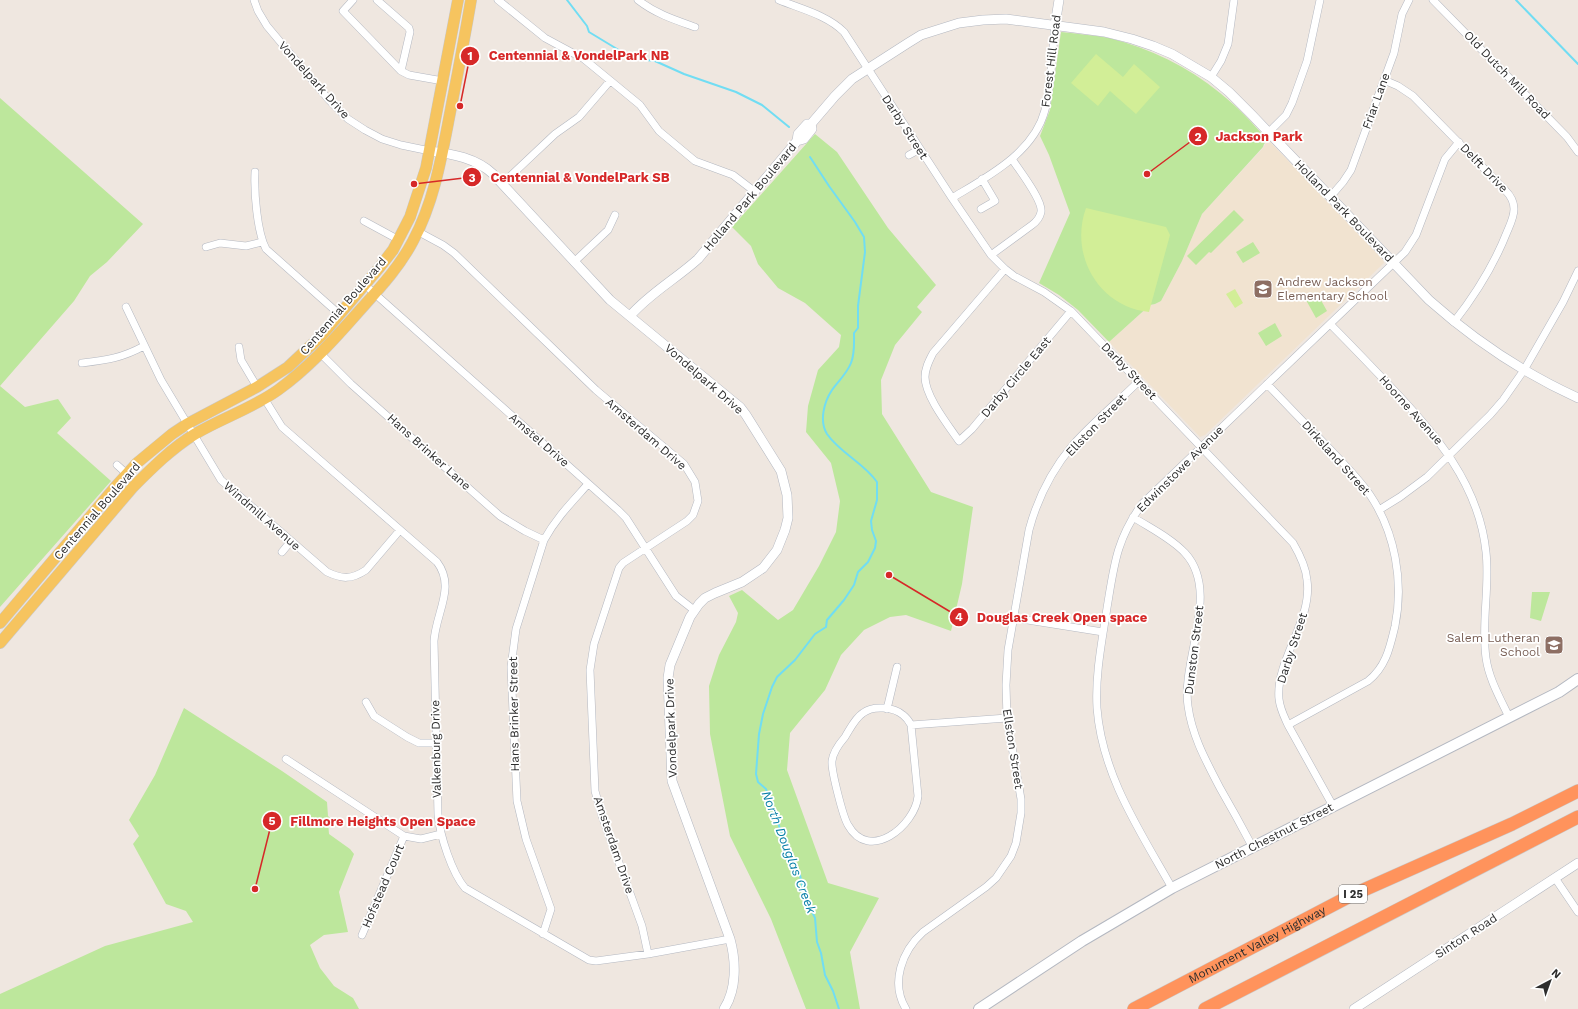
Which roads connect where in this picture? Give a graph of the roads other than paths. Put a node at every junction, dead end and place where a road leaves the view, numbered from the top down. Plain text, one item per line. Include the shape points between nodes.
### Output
1 (254, 0) edge
2 (353, 0) edge
3 (377, 0) edge
4 (458, 0) edge
5 (471, 0) edge
6 (498, 0) edge
7 (638, 0) edge
8 (779, 0) edge
9 (1059, 0) edge
10 (1234, 0) edge
11 (1320, 0) edge
12 (1409, 0) edge
13 (1433, 0) edge
14 (1056, 25) junction
15 (695, 27) dead end
16 (867, 69) junction
17 (401, 71) junction
18 (1211, 77) junction
19 (1384, 80) junction
20 (610, 81) junction
21 (443, 82) junction
22 (1269, 132) junction
23 (1459, 142) junction
24 (920, 149) junction
25 (430, 151) junction
26 (1578, 152) edge
27 (442, 153) junction
28 (909, 156) dead end
29 (1012, 159) junction
30 (255, 172) dead end
31 (982, 179) junction
32 (502, 184) junction
33 (754, 191) junction
34 (1331, 196) junction
35 (952, 198) junction
36 (982, 209) dead end
37 (615, 214) dead end
38 (364, 221) dead end
39 (417, 231) junction
40 (399, 240) junction
41 (262, 242) junction
42 (206, 247) dead end
43 (991, 255) junction
44 (574, 262) junction
45 (1394, 262) junction
46 (1004, 269) junction
47 (1578, 271) edge
48 (364, 285) junction
49 (374, 295) junction
50 (126, 307) dead end
51 (1071, 311) junction
52 (339, 314) junction
53 (630, 316) junction
54 (1454, 322) junction
55 (1330, 324) junction
56 (144, 346) junction
57 (240, 347) dead end
58 (321, 354) junction
59 (82, 363) dead end
60 (1524, 370) junction
61 (1138, 381) junction
62 (1267, 384) junction
63 (257, 387) junction
64 (264, 398) junction
65 (1578, 398) edge
66 (187, 424) junction
67 (194, 435) junction
68 (1202, 447) junction
69 (1449, 455) junction
70 (117, 465) dead end
71 (127, 474) junction
72 (588, 484) junction
73 (1379, 510) junction
74 (1133, 517) junction
75 (400, 530) junction
76 (544, 540) junction
77 (291, 541) junction
78 (645, 548) junction
79 (282, 552) dead end
80 (694, 610) junction
81 (1014, 618) junction
82 (0, 623) edge
83 (1103, 632) junction
84 (0, 643) edge
85 (897, 667) dead end
86 (1578, 679) edge
87 (366, 702) dead end
88 (887, 709) junction
89 (1509, 717) junction
90 (1007, 718) junction
91 (911, 725) junction
92 (1288, 725) junction
93 (436, 743) junction
94 (286, 760) dead end
95 (1578, 791) edge
96 (1333, 806) junction
97 (1578, 817) edge
98 (441, 834) junction
99 (404, 836) junction
100 (1252, 846) junction
101 (1578, 863) edge
102 (1555, 878) junction
103 (1172, 888) junction
104 (1578, 912) edge
105 (543, 934) junction
106 (362, 936) dead end
107 (730, 939) junction
108 (648, 954) junction
109 (724, 1009) edge
110 (906, 1009) edge
111 (979, 1009) edge
112 (1134, 1009) edge
113 (1205, 1009) edge
114 (1354, 1009) edge

1 - 25 street, Vondelpark Drive via 267,26 341,113 382,139
2 - 17 street via 343,11
3 - 17 street via 410,28
4 - 21 main road, Centennial Boulevard
5 - 27 main road, Centennial Boulevard
6 - 20 street via 545,38 577,54
7 - 15 street via 666,17
8 - 16 street, Darby Street via 835,24 844,32
9 - 14 street, Forest Hill Road
10 - 18 street via 1228,44
11 - 22 street via 1308,61 1292,103 1286,115
12 - 19 street, Friar Lane via 1402,14
13 - 26 street, Old Dutch Mill Road via 1567,137
14 - 16 street, Holland Park Boulevard via 1006,19 959,23 922,35
14 - 18 street, Holland Park Boulevard via 1132,39 1172,54
14 - 29 street, Forest Hill Road via 1045,112 1030,141
16 - 24 street, Darby Street
16 - 33 street, Holland Park Boulevard via 843,87 811,124 807,124 798,134 797,141
17 - 21 street
18 - 22 street, Holland Park Boulevard
19 - 23 street, Delft Drive via 1413,96
19 - 34 street, Friar Lane via 1351,170
20 - 32 street via 579,117 550,139
20 - 33 street via 640,105 659,131 695,161 733,175
21 - 25 main road, Centennial Boulevard
22 - 34 street, Holland Park Boulevard
23 - 45 street, Edwinstowe Avenue via 1444,158 1414,239
23 - 54 street, Delft Drive via 1510,196 1514,209 1497,256 1479,288
24 - 28 street
24 - 35 street, Darby Street
25 - 27 street, Vondelpark Drive
25 - 40 main road, Centennial Boulevard via 410,217
27 - 32 street, Vondelpark Drive via 482,165
27 - 39 main road, Centennial Boulevard via 434,188
29 - 31 street, Forest Hill Road
29 - 43 street via 1040,202 1041,212 1037,221
30 - 41 street via 254,185
31 - 35 street, Forest Hill Road
31 - 36 street via 995,200
32 - 44 street, Vondelpark Drive
33 - 53 street, Holland Park Boulevard via 698,259 648,297
34 - 45 street, Holland Park Boulevard
35 - 43 street, Darby Street
37 - 44 street via 608,230
38 - 40 street
39 - 49 main road, Centennial Boulevard via 403,256
39 - 78 street, Amsterdam Drive via 454,253 585,380 684,464 695,482 698,501 696,508 687,521
40 - 48 main road, Centennial Boulevard
41 - 42 street via 246,246 220,243
41 - 52 street via 270,254
43 - 46 street, Darby Street
44 - 53 street, Vondelpark Drive via 610,300
45 - 54 street, Holland Park Boulevard
45 - 55 street, Edwinstowe Avenue
46 - 51 street, Darby Street
46 - 51 street, Darby Circle East via 933,353 926,368 927,388 958,441 972,429
47 - 60 street via 1564,302
48 - 49 street, Amstel Drive
48 - 52 main road, Centennial Boulevard
49 - 58 main road, Centennial Boulevard
49 - 72 street, Amstel Drive
50 - 56 street, Windmill Avenue
51 - 61 street, Darby Street
52 - 63 main road, Centennial Boulevard via 304,352
53 - 80 street, Vondelpark Drive via 740,407 776,462 785,482 788,518 777,550 753,576 705,598
54 - 60 street, Holland Park Boulevard
55 - 62 street, Edwinstowe Avenue
55 - 69 street, Hoorne Avenue via 1419,416
56 - 59 street via 114,359
56 - 66 street, Windmill Avenue
57 - 63 street via 241,360
58 - 64 main road, Centennial Boulevard via 296,377
58 - 76 street, Hans Brinker Lane via 500,516
60 - 65 street, Holland Park Boulevard
60 - 69 street via 1490,415
61 - 68 street, Darby Street
61 - 81 street, Ellston Street via 1073,445 1049,481 1028,530
62 - 68 street, Edwinstowe Avenue
62 - 73 street, Dirksland Street via 1361,483
63 - 66 main road, Centennial Boulevard
64 - 67 main road, Centennial Boulevard
64 - 75 street, Valkenburg Drive via 282,427
66 - 67 street, Windmill Avenue
66 - 71 main road, Centennial Boulevard
67 - 77 street, Windmill Avenue via 221,480
67 - 84 main road, Centennial Boulevard via 162,459 132,487
68 - 74 street, Edwinstowe Avenue via 1142,504
68 - 92 street, Darby Street via 1289,538 1305,569 1308,582 1305,610 1280,679 1282,711
69 - 73 street via 1415,487
69 - 89 street, Hoorne Avenue via 1470,491 1482,529 1487,568 1484,634 1486,659 1497,693
70 - 71 street
71 - 82 main road, Centennial Boulevard
72 - 76 street, Hans Brinker Street via 562,512
72 - 78 street, Amstel Drive via 626,518
73 - 92 street, Dirksland Street via 1393,547 1398,581 1398,613 1386,658 1379,671 1368,681
74 - 83 street, Edwinstowe Avenue via 1124,532 1115,562
74 - 100 street, Dunston Street via 1186,554 1198,576 1200,602 1187,690 1191,724 1204,757
75 - 77 street, Windmill Avenue via 366,570 351,577 338,577 326,572
75 - 93 street, Valkenburg Drive via 437,562 445,575 446,584 434,631
76 - 105 street, Hans Brinker Street via 516,629 511,667 517,801 526,839 550,909
77 - 79 street
78 - 80 street, Amstel Drive via 676,596
78 - 108 street, Amsterdam Drive via 623,563 616,574 594,644 590,670 595,791 642,926
80 - 107 street, Vondelpark Drive via 669,671 672,781
81 - 83 street
81 - 90 street, Ellston Street via 1008,650
83 - 103 street, Edwinstowe Avenue via 1097,707 1107,758 1127,806
85 - 88 street
86 - 89 main road, North Chestnut Street via 1559,692
87 - 93 street via 374,716 406,738
88 - 91 street via 902,714
88 - 91 street via 869,709 858,717 835,751 832,760 832,771 847,824 858,837 866,841 875,842 893,834 907,821 917,805
89 - 96 main road, North Chestnut Street
90 - 91 street
90 - 110 street, Ellston Street via 1021,799 1016,843 1011,856 996,878 923,932 907,950 900,971 899,986
92 - 96 street, Darby Street
93 - 98 street, Valkenburg Drive
94 - 99 street
95 - 112 highway, Monument Valley Highway / I 25 via 1512,824 1350,896
96 - 100 main road, North Chestnut Street
97 - 113 highway
98 - 99 street via 421,839
98 - 105 street, Valkenburg Drive via 456,876 465,888
99 - 106 street, Hofstead Court
100 - 103 main road, North Chestnut Street
101 - 102 street, Sinton Road
102 - 104 street
102 - 114 street, Sinton Road
103 - 111 main road, North Chestnut Street via 1082,941
105 - 108 street, Valkenburg Drive via 589,960
107 - 108 street, Valkenburg Drive
107 - 109 street, Vondelpark Drive via 735,966 729,998

